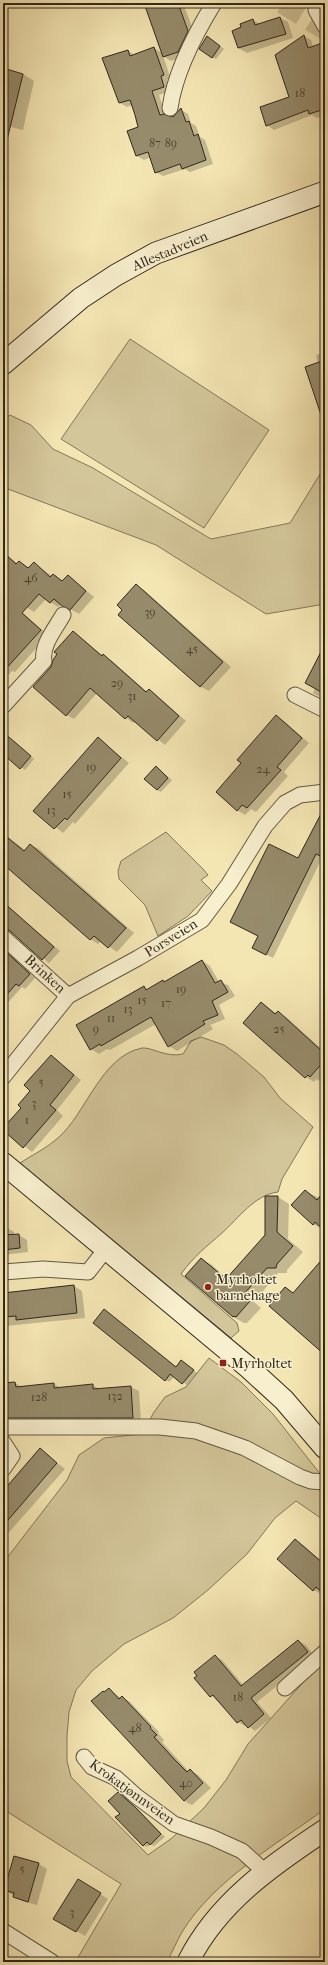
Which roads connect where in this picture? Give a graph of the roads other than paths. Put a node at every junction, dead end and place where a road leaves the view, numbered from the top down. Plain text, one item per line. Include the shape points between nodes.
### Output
1 (214, 3) edge
2 (316, 3) edge
3 (325, 26) edge
4 (170, 108) dead end
5 (325, 192) edge
6 (3, 364) edge
7 (63, 615) dead end
8 (295, 695) dead end
9 (3, 706) edge
10 (325, 710) edge
11 (325, 792) edge
12 (3, 937) edge
13 (68, 996) junction
14 (3, 1077) edge
15 (3, 1163) edge
16 (106, 1249) junction
17 (3, 1272) edge
18 (3, 1427) edge
19 (3, 1442) edge
20 (325, 1448) edge
21 (3, 1469) edge
22 (325, 1482) edge
23 (325, 1652) edge
24 (285, 1688) dead end
25 (84, 1757) dead end
26 (325, 1830) edge
27 (264, 1872) junction
28 (3, 1930) edge
29 (52, 1962) edge
30 (188, 1962) edge

1 - 4 street via 187,55 172,93
2 - 3 street via 316,10
5 - 6 main road, Allestadveien via 156,253 81,298
7 - 9 street via 46,647 44,661
8 - 10 street
11 - 13 street, Porsveien via 300,795 285,803 276,812 202,920
12 - 13 street, Brinken
13 - 14 street, Porsveien
15 - 16 main road
16 - 17 street via 88,1272 43,1269
16 - 20 main road via 267,1384 300,1417
18 - 22 street via 160,1427 196,1431 244,1448 295,1475 311,1481
19 - 21 street via 12,1456
23 - 24 street
25 - 27 street, Krokatjønnveien via 92,1767 116,1778 174,1824 242,1851
26 - 27 main road
27 - 30 main road via 226,1908 208,1930
28 - 29 street

